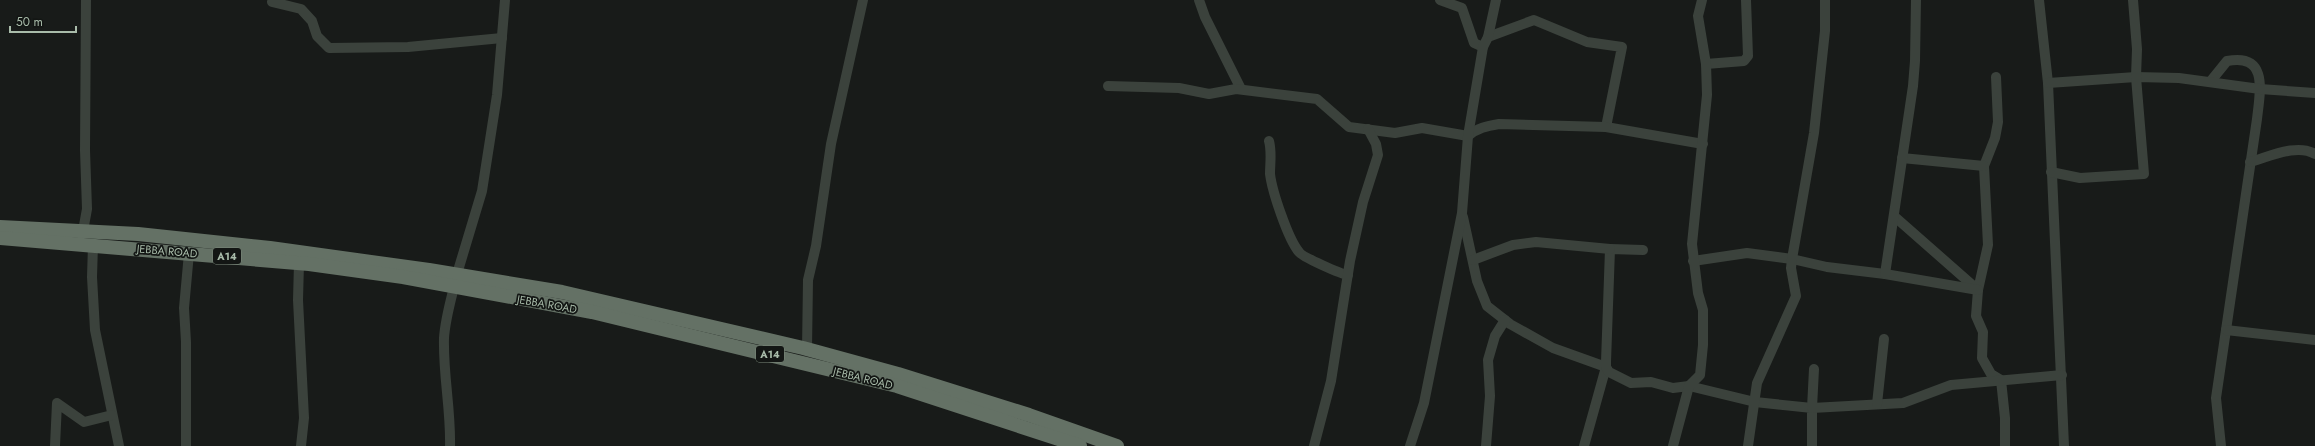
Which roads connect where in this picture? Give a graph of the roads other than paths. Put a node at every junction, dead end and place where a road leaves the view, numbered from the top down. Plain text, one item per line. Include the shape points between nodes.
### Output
1 (86, 0) edge
2 (505, 0) edge
3 (863, 0) edge
4 (1199, 0) edge
5 (1440, 0) edge
6 (1496, 0) edge
7 (1702, 0) edge
8 (1746, 0) edge
9 (1825, 0) edge
10 (1916, 0) edge
11 (2039, 0) edge
12 (2133, 0) edge
13 (272, 2) dead end
14 (1488, 37) junction
15 (502, 38) junction
16 (1483, 47) junction
17 (1706, 64) junction
18 (1996, 77) dead end
19 (2136, 77) junction
20 (2210, 82) junction
21 (2048, 83) junction
22 (1108, 86) dead end
23 (1241, 89) junction
24 (2260, 89) junction
25 (2315, 93) edge
26 (1606, 128) junction
27 (1368, 129) junction
28 (1468, 136) junction
29 (1269, 141) dead end
30 (1703, 144) junction
31 (2315, 154) edge
32 (1902, 158) junction
33 (2250, 162) junction
34 (1984, 166) junction
35 (2051, 172) junction
36 (1462, 213) junction
37 (1895, 217) junction
38 (0, 227) edge
39 (83, 230) junction
40 (0, 238) edge
41 (93, 245) junction
42 (1610, 249) junction
43 (1643, 250) dead end
44 (189, 253) junction
45 (1792, 259) junction
46 (1473, 260) junction
47 (1693, 261) junction
48 (299, 263) junction
49 (1886, 274) junction
50 (1348, 275) junction
51 (455, 280) junction
52 (1978, 290) junction
53 (1504, 320) junction
54 (2226, 330) junction
55 (1884, 339) dead end
56 (2315, 340) edge
57 (808, 349) junction
58 (1606, 367) junction
59 (1814, 369) dead end
60 (2062, 375) junction
61 (2001, 380) junction
62 (1689, 386) junction
63 (1755, 402) junction
64 (1877, 404) junction
65 (1812, 408) junction
66 (112, 415) junction
67 (55, 446) edge
68 (119, 446) edge
69 (186, 446) edge
70 (301, 446) edge
71 (450, 446) edge
72 (1080, 446) edge
73 (1117, 446) edge
74 (1314, 446) edge
75 (1410, 446) edge
76 (1486, 446) edge
77 (1584, 446) edge
78 (1673, 446) edge
79 (1748, 446) edge
80 (1812, 446) edge
81 (2005, 446) edge
82 (2064, 446) edge
83 (2221, 446) edge

1 - 39 street via 87,209
2 - 15 street
3 - 57 street via 831,144 816,246 808,280
4 - 23 street
5 - 16 street via 1462,8 1474,43
6 - 14 street
7 - 17 street via 1698,16
8 - 17 street via 1748,56 1744,61
9 - 45 street via 1825,31 1814,133
10 - 32 street via 1915,61
11 - 21 street
12 - 19 street via 2137,49
13 - 15 street via 301,9 312,21 317,36 329,48 408,47
14 - 16 street
14 - 26 street via 1534,20 1587,42 1622,47
15 - 51 street via 497,95 482,191
16 - 28 street
17 - 30 street via 1707,95
18 - 34 street via 1998,122
19 - 20 street
19 - 21 street
19 - 35 street via 2144,174 2080,178
20 - 24 street
20 - 24 street via 2228,61 2241,60 2248,61 2256,69
21 - 35 street
22 - 23 street via 1179,88 1209,94
23 - 27 street via 1317,99 1349,127
24 - 25 street
24 - 33 street
26 - 28 street via 1499,124 1484,126
26 - 30 street
27 - 28 street via 1395,134 1422,128
27 - 50 street via 1376,144 1378,155 1363,202
28 - 36 street
29 - 50 street via 1270,175 1274,195 1299,253
30 - 47 street via 1693,223
31 - 33 street via 2308,149 2288,151
32 - 34 street
32 - 37 street
33 - 54 street
34 - 52 street via 1988,245
35 - 60 street
36 - 46 street
36 - 75 street via 1424,403
37 - 49 street
37 - 52 street
38 - 39 highway
39 - 51 highway via 270,248
40 - 41 highway, JEBBA ROAD / A14
41 - 44 highway, JEBBA ROAD / A14
41 - 66 street via 93,313
42 - 43 street
42 - 46 street via 1536,242 1513,245
42 - 58 street
44 - 48 highway, JEBBA ROAD / A14
44 - 69 street via 184,308
45 - 47 street via 1747,253
45 - 49 street via 1827,267
45 - 63 street via 1796,296 1757,383
46 - 53 street via 1487,306
47 - 62 street via 1703,310 1703,345 1700,375
48 - 51 highway, JEBBA ROAD / A14
48 - 70 street via 298,300 304,418
49 - 52 street
50 - 74 street via 1331,381
51 - 57 highway via 562,292
51 - 71 street via 444,336
51 - 72 highway, JEBBA ROAD / A14 via 897,386
52 - 61 street via 1976,316 1983,332 1982,358 1990,374
53 - 58 street via 1553,348
53 - 76 street via 1495,336 1488,360 1490,396
54 - 56 street
54 - 83 street via 2216,398
55 - 64 street
57 - 73 highway via 953,391
58 - 62 street via 1609,372 1631,383 1651,382 1673,388
58 - 77 street
59 - 65 street
60 - 61 street
60 - 82 street
61 - 64 street via 1951,385 1903,403
61 - 81 street
62 - 63 street
62 - 78 street
63 - 65 street
63 - 79 street
64 - 65 street
65 - 80 street
66 - 67 street via 84,422 58,402
66 - 68 street

